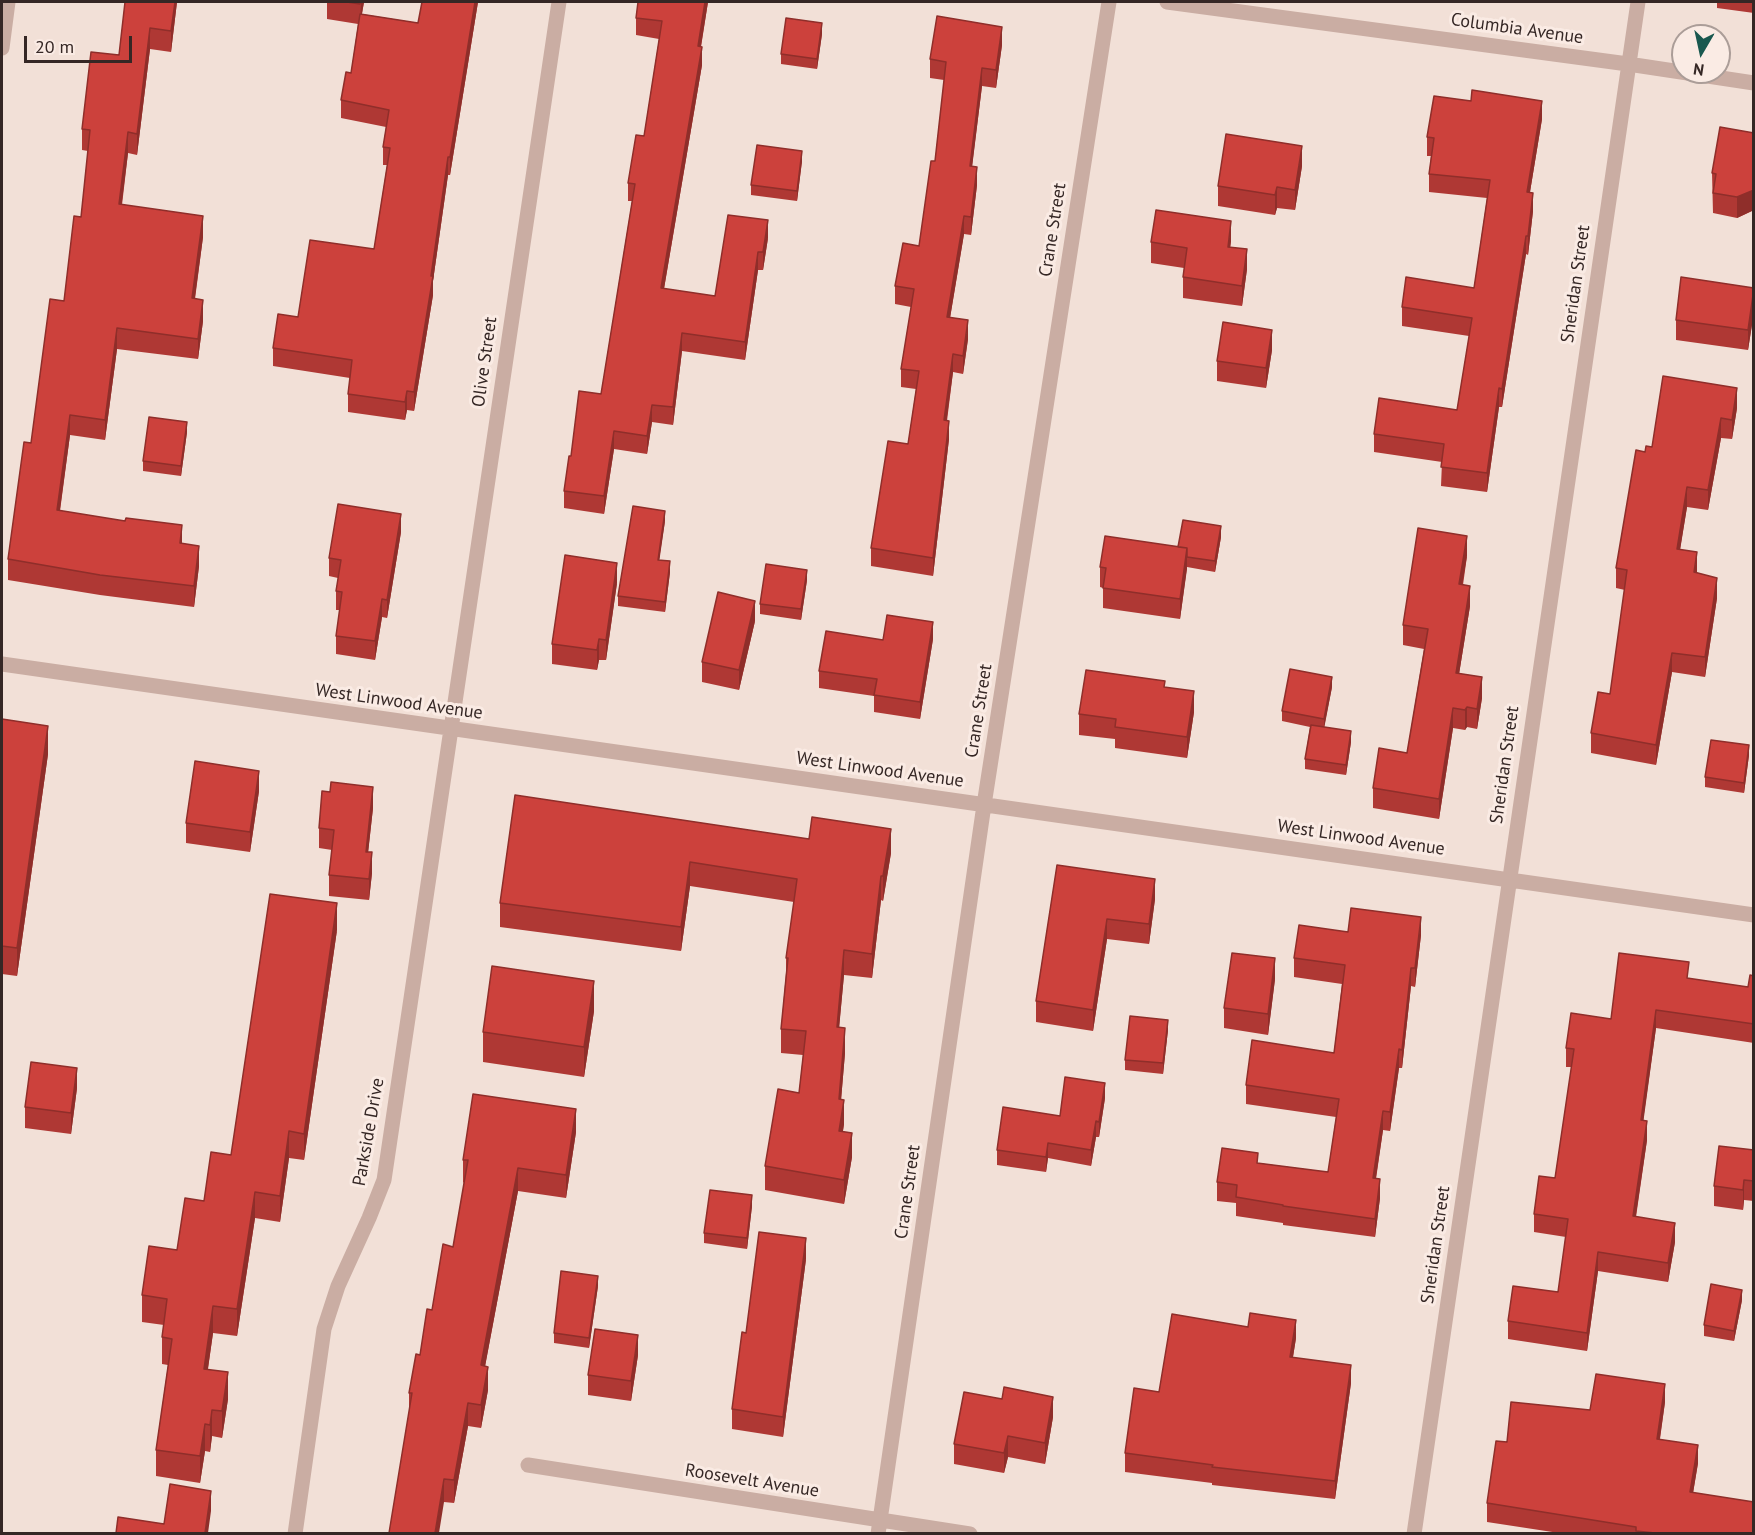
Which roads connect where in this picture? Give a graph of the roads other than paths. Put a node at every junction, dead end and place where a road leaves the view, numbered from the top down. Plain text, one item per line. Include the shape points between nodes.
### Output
1 (8, 2) edge
2 (559, 2) edge
3 (1109, 2) edge
4 (1167, 2) edge
5 (1638, 2) edge
6 (2, 48) edge
7 (1628, 64) junction
8 (1754, 83) edge
9 (2, 664) edge
10 (450, 729) junction
11 (984, 805) junction
12 (1508, 879) junction
13 (1754, 915) edge
14 (528, 1466) dead end
15 (878, 1527) edge
16 (294, 1533) edge
17 (970, 1533) edge
18 (1413, 1533) edge

1 - 6 street
2 - 10 street, Olive Street
3 - 11 street, Crane Street
4 - 7 street, Columbia Avenue
5 - 7 street, Sheridan Street
7 - 8 street, Columbia Avenue
7 - 12 street, Sheridan Street
9 - 10 street, West Linwood Avenue
10 - 11 street, West Linwood Avenue
10 - 16 street, Parkside Drive via 384,1180 324,1329
11 - 12 street, West Linwood Avenue
11 - 15 street, Crane Street
12 - 13 street, West Linwood Avenue
12 - 18 street, Sheridan Street
14 - 15 street, Roosevelt Avenue
15 - 17 street, Roosevelt Avenue

